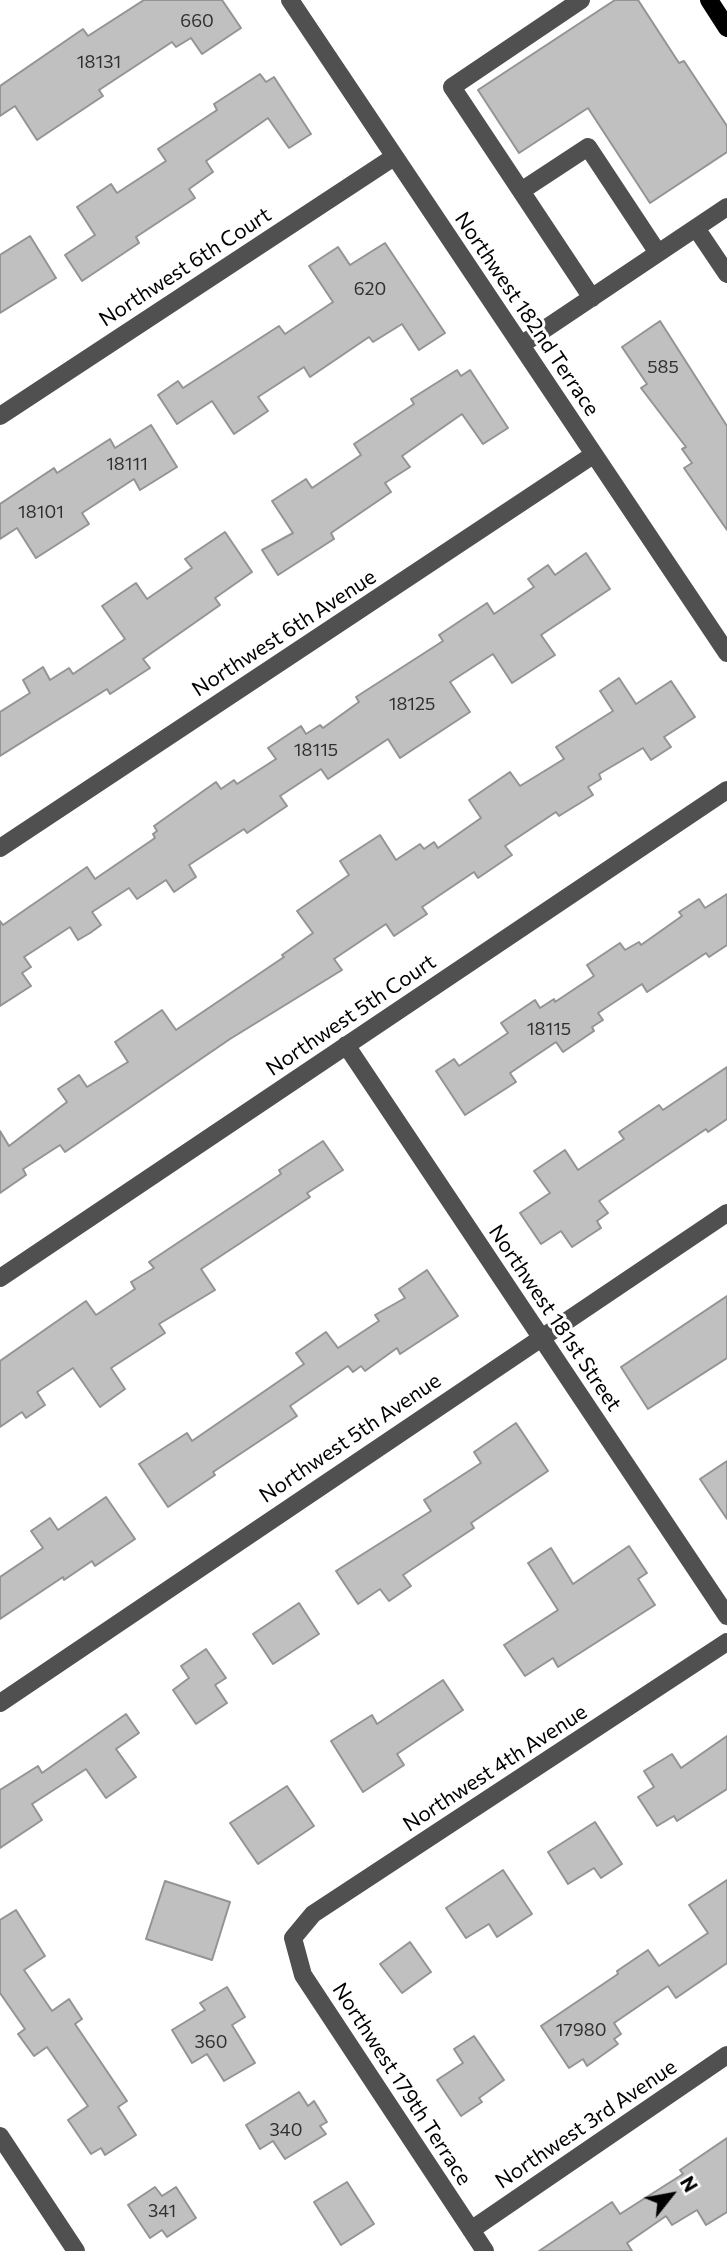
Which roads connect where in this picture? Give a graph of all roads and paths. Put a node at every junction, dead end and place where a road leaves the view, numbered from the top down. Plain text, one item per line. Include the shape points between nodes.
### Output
1 (290, 0) edge
2 (581, 0) edge
3 (709, 0) edge
4 (727, 28) edge
5 (394, 156) junction
6 (521, 191) junction
7 (727, 207) edge
8 (696, 228) junction
9 (658, 253) junction
10 (727, 274) edge
11 (592, 298) junction
12 (521, 345) junction
13 (0, 416) edge
14 (593, 456) junction
15 (727, 653) edge
16 (727, 790) edge
17 (0, 848) edge
18 (346, 1045) junction
19 (727, 1213) edge
20 (0, 1278) edge
21 (541, 1337) junction
22 (727, 1616) edge
23 (727, 1642) edge
24 (0, 1703) edge
25 (293, 1938) joint
26 (727, 2055) edge
27 (0, 2136) edge
28 (471, 2230) junction
29 (76, 2251) edge
30 (485, 2251) edge

1 - 5 street, Northwest 182nd Terrace
2 - 6 street via 452,87
3 - 4 main road
5 - 12 street, Northwest 182nd Terrace
5 - 13 street, Northwest 6th Court
6 - 9 street via 588,147
6 - 11 street
7 - 8 street
8 - 9 street
8 - 10 street
9 - 11 street
11 - 12 street
12 - 14 street, Northwest 182nd Terrace
14 - 15 street, Northwest 182nd Terrace
14 - 17 street, Northwest 6th Avenue
16 - 18 street, Northwest 5th Court
18 - 20 street, Northwest 5th Court
18 - 21 street, Northwest 181st Street
19 - 21 street, Northwest 5th Avenue
21 - 22 street, Northwest 181st Street
21 - 24 street, Northwest 5th Avenue
23 - 25 street, Northwest 4th Avenue via 313,1914
25 - 28 street, Northwest 179th Terrace via 303,1975
26 - 28 street, Northwest 3rd Avenue
27 - 29 street
28 - 30 street, Northwest 179th Terrace

